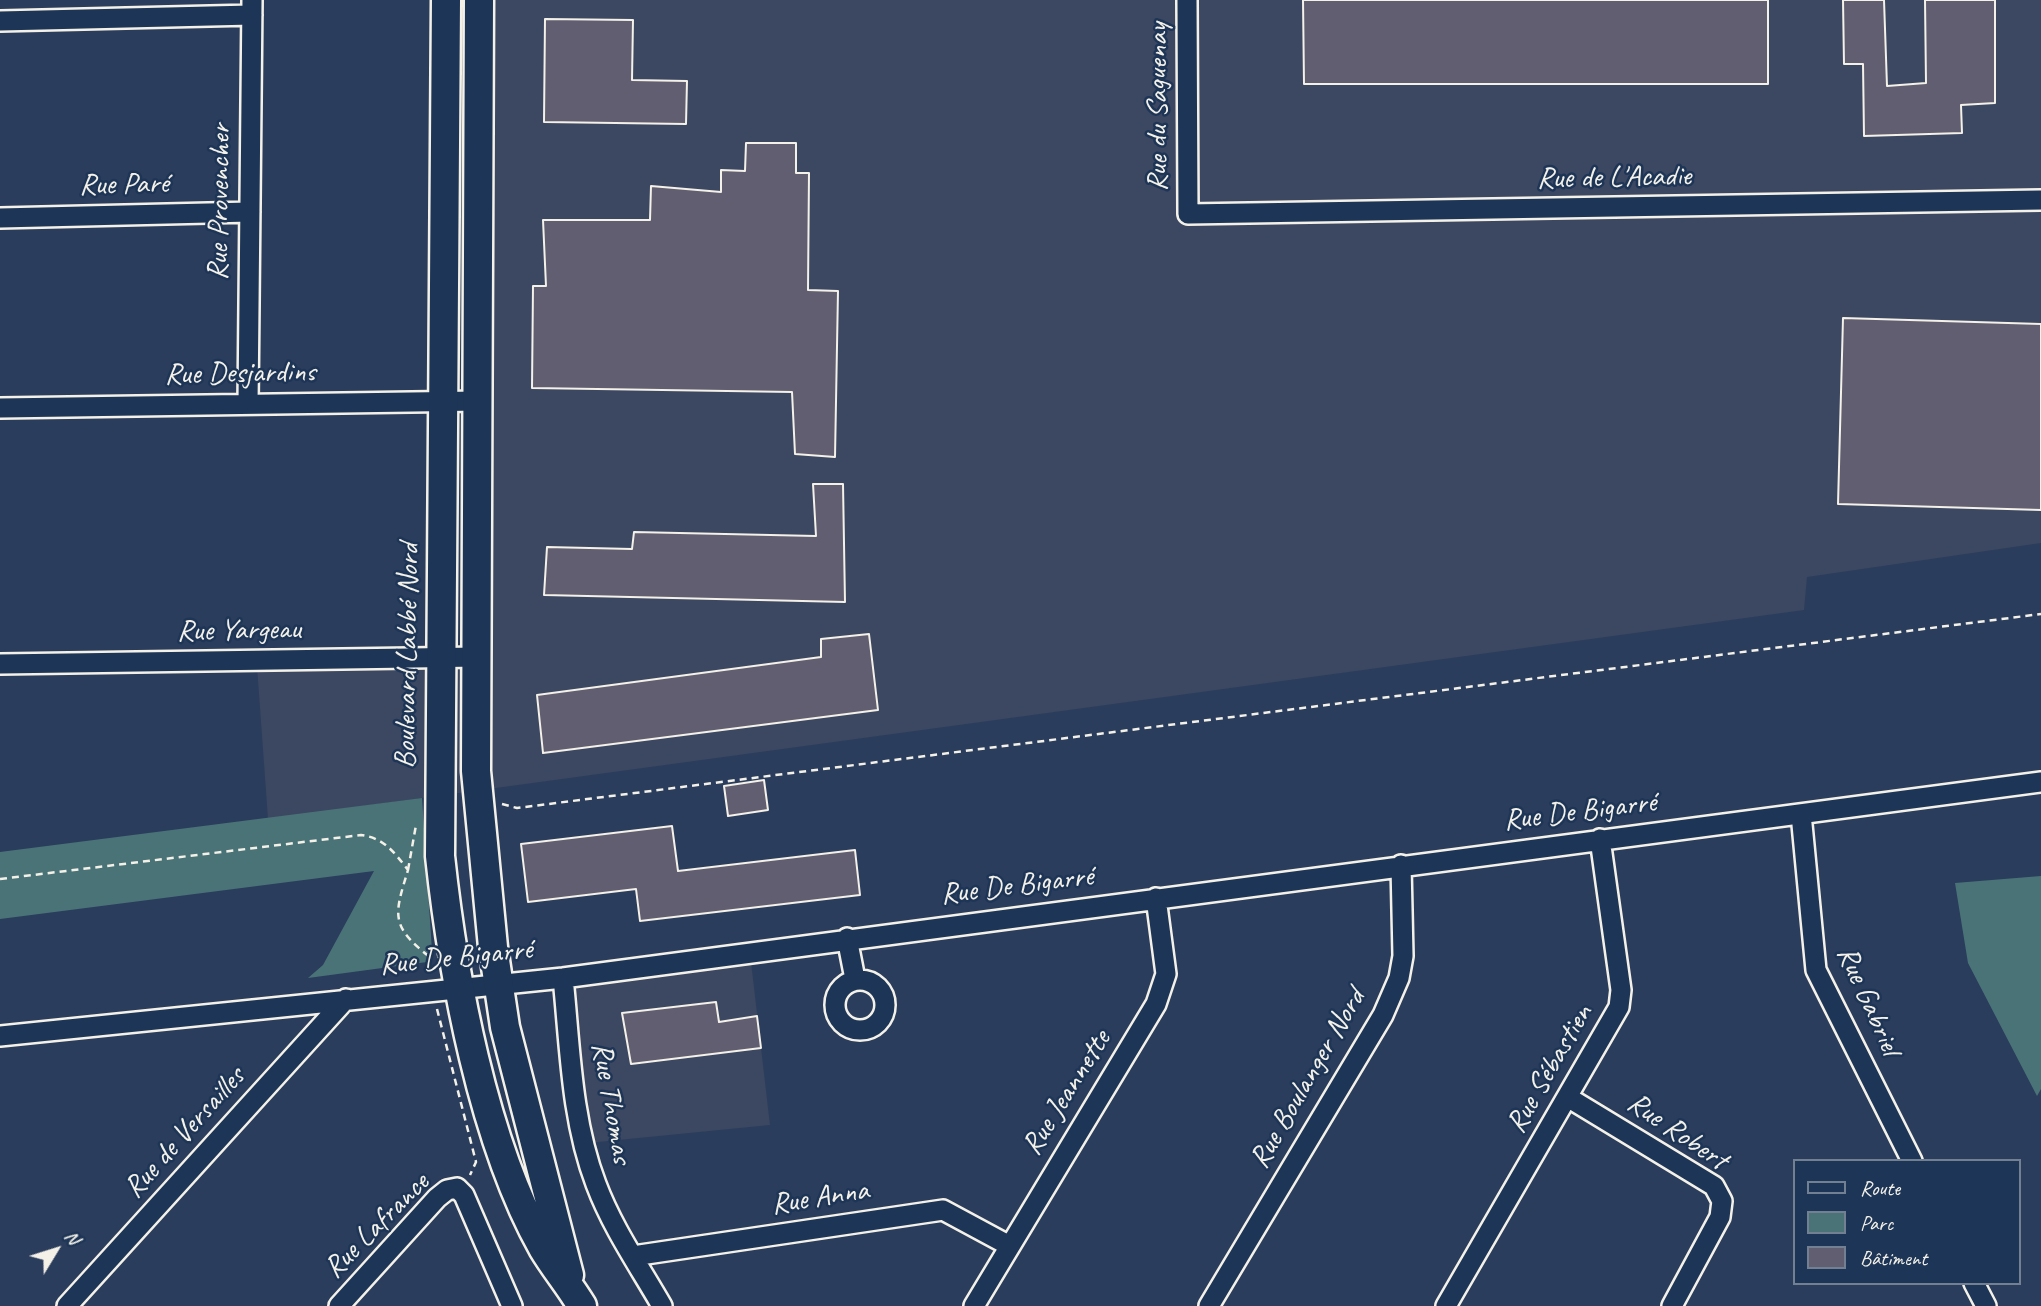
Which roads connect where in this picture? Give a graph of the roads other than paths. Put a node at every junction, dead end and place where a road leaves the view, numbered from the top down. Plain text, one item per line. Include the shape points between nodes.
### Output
1 (446, 0) edge
2 (479, 0) edge
3 (1188, 0) edge
4 (252, 8) edge
5 (0, 21) edge
6 (2041, 200) edge
7 (250, 212) junction
8 (1188, 214) joint
9 (0, 218) edge
10 (480, 401) junction
11 (442, 402) junction
12 (248, 404) junction
13 (0, 408) edge
14 (479, 657) junction
15 (443, 658) junction
16 (0, 664) edge
17 (2041, 782) edge
18 (1801, 814) junction
19 (1600, 839) junction
20 (1401, 865) junction
21 (1156, 898) junction
22 (847, 938) junction
23 (563, 978) junction
24 (855, 979) dead end
25 (498, 984) junction
26 (446, 990) junction
27 (346, 999) junction
28 (0, 1036) edge
29 (1569, 1098) junction
30 (1911, 1159) edge
31 (1008, 1245) junction
32 (633, 1256) junction
33 (1975, 1285) edge
34 (577, 1297) edge
35 (67, 1306) edge
36 (339, 1306) edge
37 (512, 1306) edge
38 (662, 1306) edge
39 (974, 1306) edge
40 (1209, 1306) edge
41 (1446, 1306) edge
42 (1672, 1306) edge
43 (1986, 1306) edge

1 - 11 main road, Boulevard Labbé Nord
2 - 10 main road, Boulevard Labbé Nord
3 - 8 street, Rue du Saguenay
4 - 5 street
4 - 7 street, Rue Provencher
6 - 8 street, Rue de L'Acadie
7 - 9 street, Rue Paré
7 - 12 street, Rue Provencher
10 - 11 street, Rue Desjardins
10 - 14 main road, Boulevard Labbé Nord
11 - 12 street, Rue Desjardins
11 - 15 main road, Boulevard Labbé Nord
12 - 13 street, Rue Desjardins
14 - 15 street, Rue Yargeau
14 - 25 main road, Boulevard Labbé Nord via 476,771
15 - 16 street, Rue Yargeau
15 - 26 main road, Boulevard Labbé Nord via 440,856
17 - 18 street, Rue De Bigarré
18 - 19 street, Rue De Bigarré
18 - 30 street, Rue Gabriel via 1816,970
19 - 20 street, Rue De Bigarré
19 - 29 street, Rue Sébastien via 1621,990 1619,1007
20 - 21 street, Rue De Bigarré
20 - 40 street, Rue Boulanger Nord via 1399,978
21 - 22 street, Rue De Bigarré
21 - 31 street, Rue Jeannette via 1166,974 1156,1004
22 - 23 street, Rue De Bigarré
22 - 24 street
23 - 25 street, Rue De Bigarré
23 - 32 street, Rue Thomas via 579,1121 609,1216
25 - 26 street, Rue De Bigarré
25 - 34 main road, Boulevard Labbé Nord via 514,1070
26 - 27 street, Rue De Bigarré
26 - 34 main road, Boulevard Labbé Nord via 514,1184 544,1248
27 - 28 street, Rue De Bigarré
27 - 35 street, Rue de Versailles
29 - 41 street, Rue Sébastien
29 - 42 street, Rue Robert via 1714,1186 1722,1201 1720,1217
31 - 32 street, Rue Anna via 943,1210
31 - 39 street, Rue Jeannette
32 - 38 street, Rue Thomas
33 - 43 street
36 - 37 street, Rue Lafrance via 437,1198 457,1188

